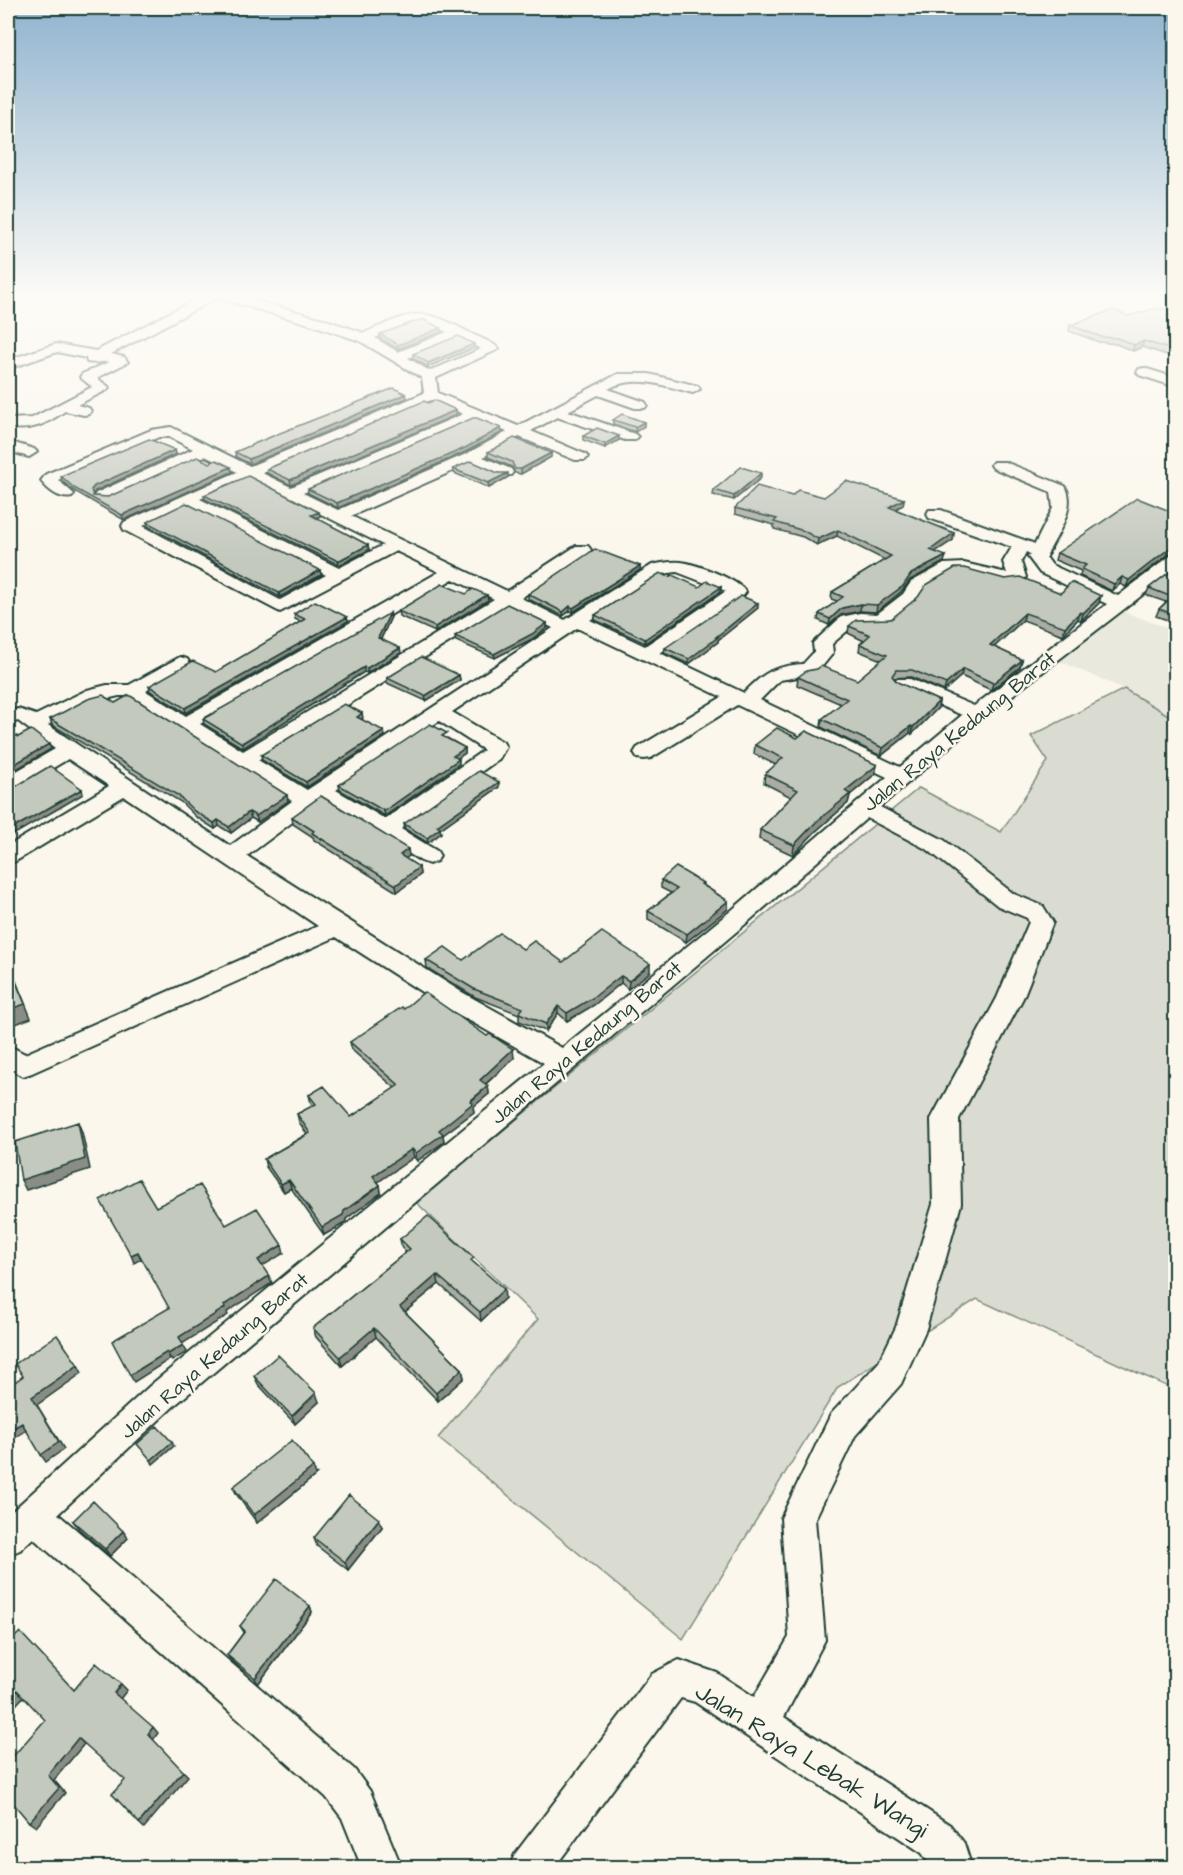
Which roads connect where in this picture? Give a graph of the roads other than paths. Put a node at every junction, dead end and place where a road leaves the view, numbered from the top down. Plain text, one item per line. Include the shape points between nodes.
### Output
1 (97, 384) edge
2 (430, 384) edge
3 (610, 384) edge
4 (671, 384) edge
5 (693, 389) dead end
6 (598, 390) junction
7 (431, 395) junction
8 (640, 405) dead end
9 (63, 406) junction
10 (84, 411) dead end
11 (558, 412) junction
12 (477, 413) junction
13 (8, 423) edge
14 (26, 426) junction
15 (520, 433) junction
16 (8, 437) edge
17 (630, 437) dead end
18 (8, 446) edge
19 (205, 450) junction
20 (28, 452) dead end
21 (471, 457) junction
22 (580, 457) dead end
23 (999, 465) dead end
24 (249, 472) junction
25 (505, 472) edge
26 (66, 494) dead end
27 (290, 494) junction
28 (102, 496) edge
29 (187, 499) junction
30 (935, 514) dead end
31 (338, 516) junction
32 (397, 544) junction
33 (1029, 548) junction
34 (582, 550) dead end
35 (1176, 560) edge
36 (454, 571) junction
37 (339, 575) junction
38 (510, 597) junction
39 (1119, 603) junction
40 (572, 624) junction
41 (645, 654) junction
42 (180, 663) dead end
43 (903, 684) edge
44 (132, 691) junction
45 (742, 699) junction
46 (439, 711) junction
47 (976, 714) junction
48 (8, 718) edge
49 (35, 723) junction
50 (186, 724) junction
51 (69, 750) junction
52 (644, 753) dead end
53 (243, 760) junction
54 (902, 776) junction
55 (8, 785) edge
56 (125, 786) junction
57 (314, 795) junction
58 (865, 808) junction
59 (386, 829) junction
60 (8, 856) edge
61 (232, 856) junction
62 (429, 856) dead end
63 (337, 927) junction
64 (8, 1055) edge
65 (563, 1061) junction
66 (20, 1526) edge
67 (760, 1723) junction
68 (382, 1868) edge
69 (530, 1868) edge
70 (952, 1868) edge

1 - 9 street via 100,389
2 - 7 street
3 - 6 street
4 - 5 street
6 - 8 street
6 - 11 street
7 - 12 street
7 - 24 street
9 - 10 street
9 - 14 street
11 - 15 street
11 - 17 street
12 - 15 street
12 - 27 street
13 - 14 street
14 - 16 street
15 - 21 street
15 - 22 street
18 - 20 street
19 - 24 street
19 - 26 street via 171,432 156,433 52,477 51,484
19 - 28 street
21 - 25 street
21 - 31 street
23 - 33 street via 1059,489 1060,508
24 - 27 street
24 - 29 street
27 - 31 street
29 - 37 street
29 - 37 street via 130,526 280,608
30 - 33 street
31 - 32 street
32 - 36 street
32 - 37 street
33 - 39 street via 1046,569
33 - 45 street via 1012,562 1017,577 1004,579 951,568 917,585 909,598 881,620 856,616 849,619 822,643 824,653 809,670 781,670
34 - 38 street
35 - 39 street, Jalan Raya Kedaung Barat
36 - 38 street
36 - 50 street
38 - 40 street
38 - 53 street
39 - 47 street, Jalan Raya Kedaung Barat
40 - 41 street
40 - 41 street via 662,567 679,567 731,586 737,592
40 - 46 street
41 - 45 street
42 - 44 street
43 - 47 street
44 - 49 street via 119,688 89,695
44 - 50 street
45 - 52 street
45 - 54 street
46 - 57 street
46 - 59 street via 496,747 492,754
47 - 54 street, Jalan Raya Kedaung Barat
48 - 49 street via 22,716
49 - 51 street
50 - 53 street
51 - 55 street
51 - 56 street
53 - 57 street
54 - 58 street, Jalan Raya Kedaung Barat
56 - 60 street
56 - 61 street
57 - 59 street
57 - 61 street
58 - 65 street, Jalan Raya Kedaung Barat
58 - 67 street via 936,845 1006,900 1035,912 1041,922 1010,998 945,1119 947,1204 911,1329 890,1373 843,1425 798,1518 807,1640
59 - 62 street
61 - 63 street
63 - 64 street via 23,1066
63 - 65 street
65 - 66 street, Jalan Raya Kedaung Barat via 164,1394
66 - 68 street via 340,1783 356,1805
67 - 69 street, Jalan Raya Lebak Wangi via 704,1686 682,1679 672,1682
67 - 70 street, Jalan Raya Lebak Wangi via 936,1839 950,1857

